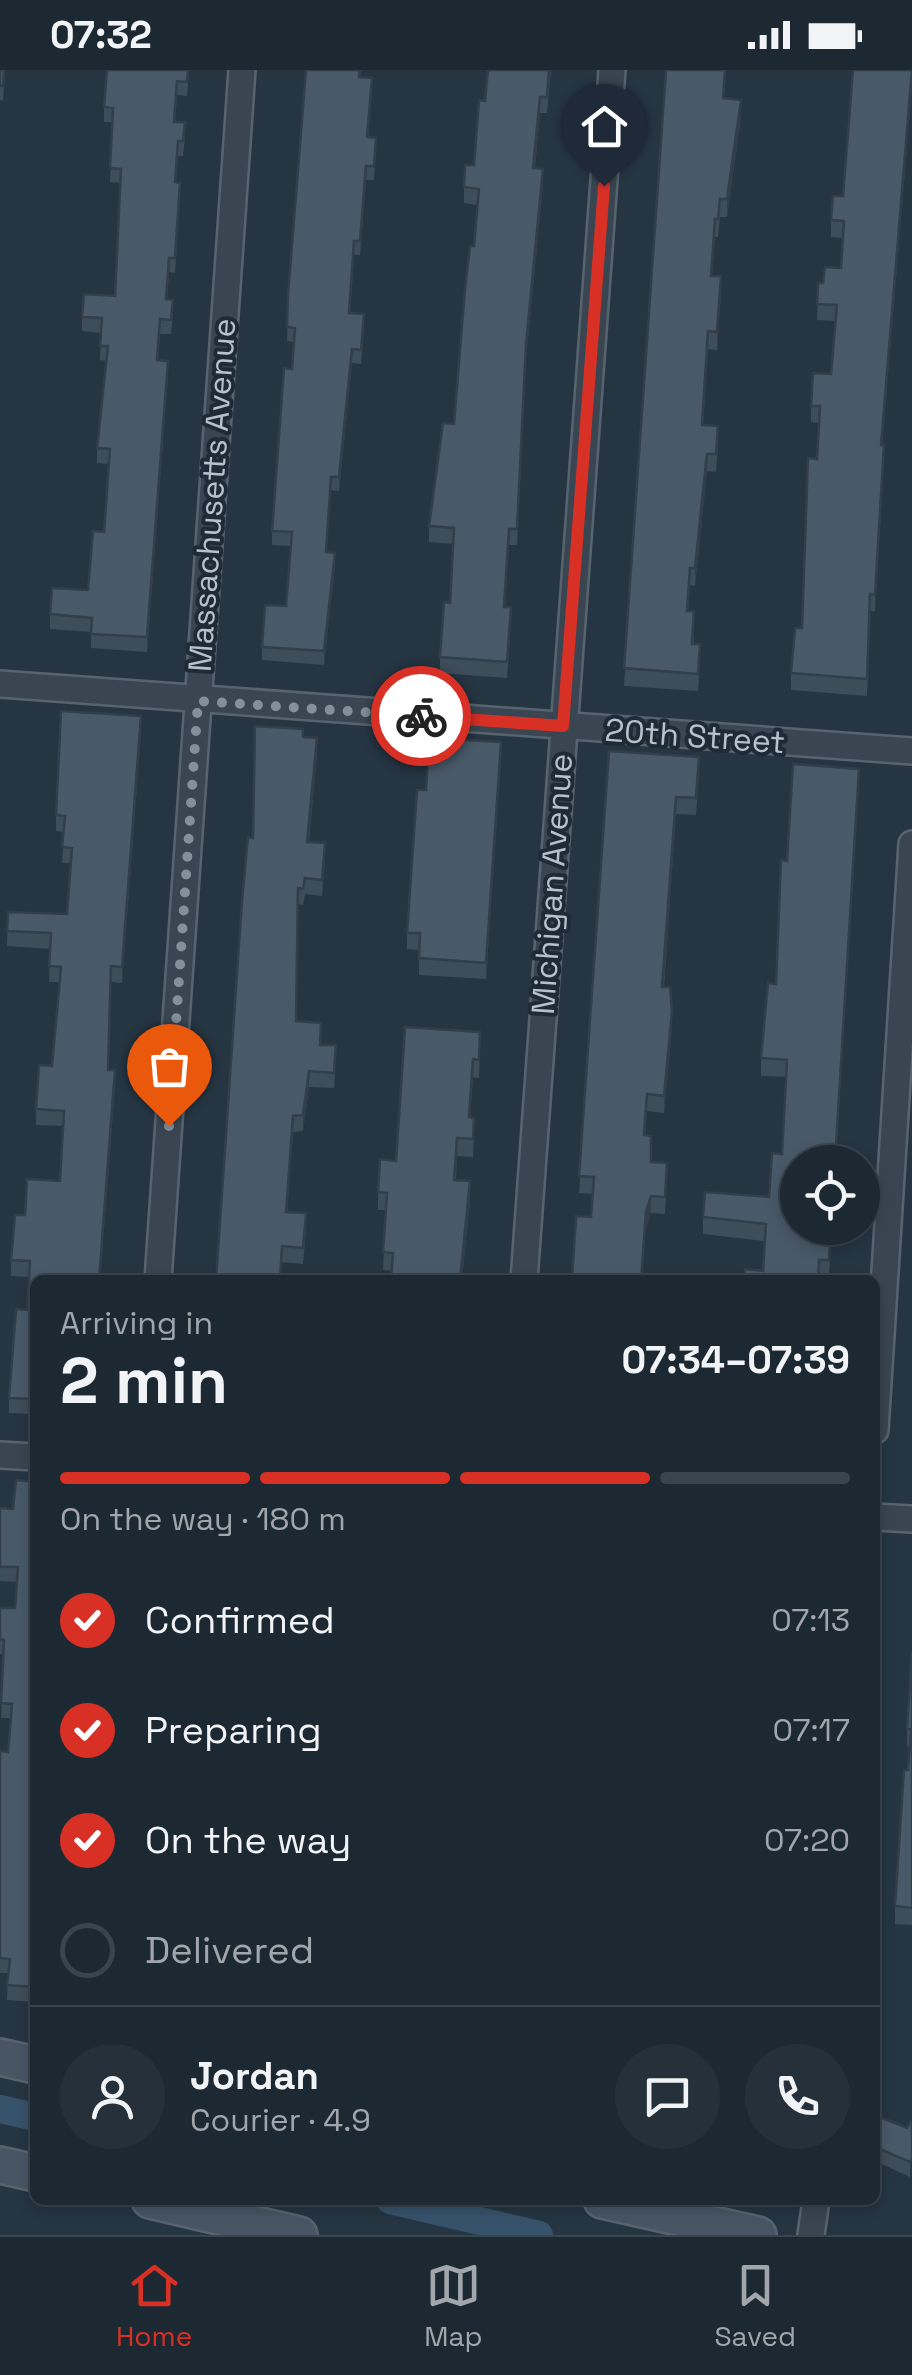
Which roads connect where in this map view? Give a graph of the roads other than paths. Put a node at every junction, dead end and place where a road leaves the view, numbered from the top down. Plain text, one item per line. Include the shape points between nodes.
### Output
1 (242, 70) edge
2 (612, 70) edge
3 (0, 684) edge
4 (198, 701) junction
5 (563, 726) junction
6 (912, 751) edge
7 (912, 844) edge
8 (158, 1275) edge
9 (524, 1275) edge
10 (880, 1351) edge
11 (0, 1455) edge
12 (30, 1457) edge
13 (880, 1517) edge
14 (912, 1519) edge
15 (0, 2057) edge
16 (30, 2065) edge
17 (0, 2165) edge
18 (30, 2172) edge
19 (171, 2205) edge
20 (624, 2205) edge
21 (815, 2205) edge
22 (298, 2235) edge
23 (758, 2235) edge
24 (811, 2235) edge

1 - 4 street, Massachusetts Avenue
2 - 5 street, Michigan Avenue
3 - 4 street, 20th Street
4 - 5 street, 20th Street
4 - 8 street, Massachusetts Avenue
5 - 6 street, 20th Street
5 - 9 street, Michigan Avenue
7 - 10 street
11 - 12 street
13 - 14 street
15 - 16 main road
17 - 18 main road
19 - 22 main road
20 - 23 main road
21 - 24 street

